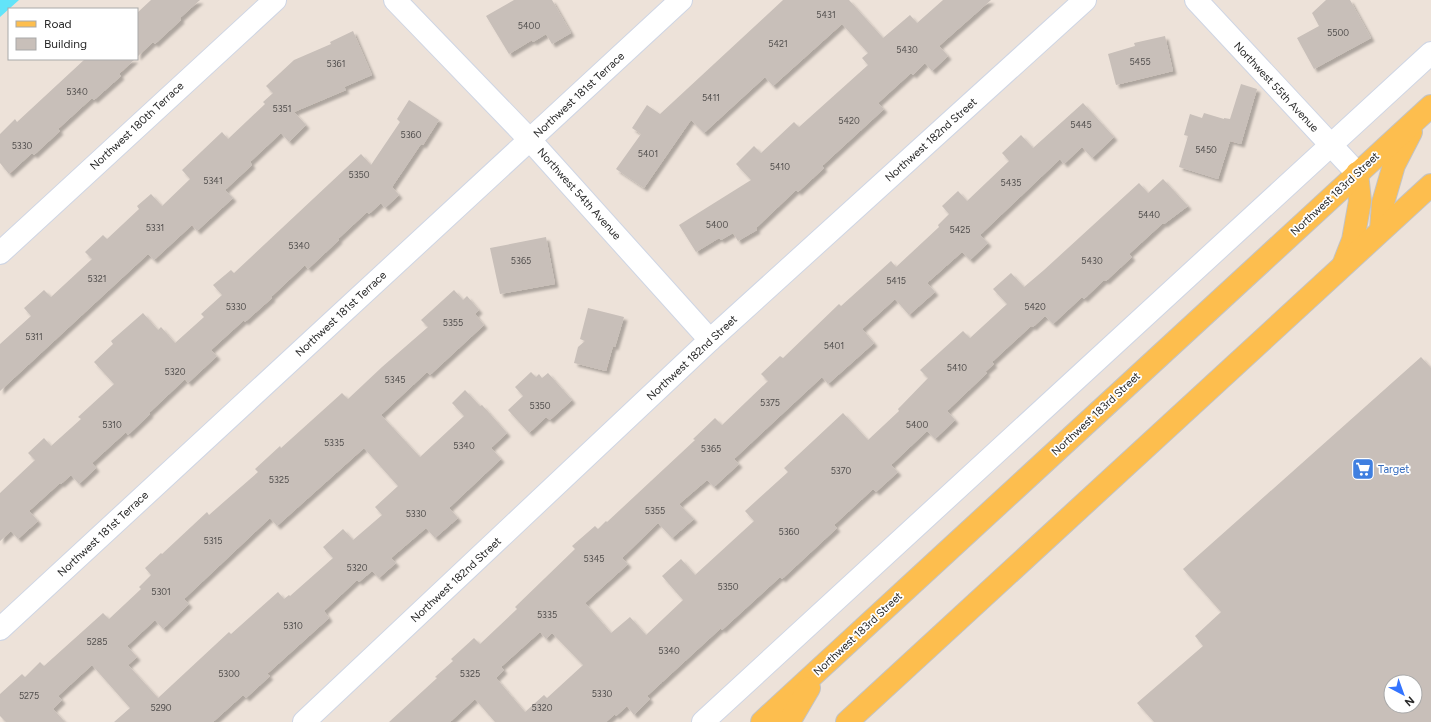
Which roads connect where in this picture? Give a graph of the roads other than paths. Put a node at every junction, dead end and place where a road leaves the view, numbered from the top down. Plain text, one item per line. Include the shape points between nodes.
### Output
1 (275, 0) edge
2 (395, 0) edge
3 (682, 0) edge
4 (1085, 0) edge
5 (1196, 0) edge
6 (1431, 53) edge
7 (1425, 112) edge
8 (530, 140) junction
9 (1331, 145) junction
10 (1358, 173) junction
11 (1431, 184) edge
12 (1381, 230) junction
13 (0, 253) edge
14 (1343, 266) junction
15 (710, 340) junction
16 (0, 629) edge
17 (821, 668) junction
18 (304, 722) edge
19 (703, 722) edge
20 (762, 722) edge
21 (789, 722) edge
22 (847, 722) edge

1 - 13 street, Northwest 180th Terrace
2 - 8 street, Northwest 54th Avenue
3 - 8 street, Northwest 181st Terrace
4 - 15 street, Northwest 182nd Street
5 - 9 street, Northwest 55th Avenue
6 - 9 street
7 - 10 main road, Northwest 183rd Street
7 - 12 main road via 1394,165 1383,203
8 - 15 street, Northwest 54th Avenue
8 - 16 street, Northwest 181st Terrace
9 - 10 street, Northwest 55th Avenue
9 - 19 street
10 - 14 main road via 1360,201 1353,240
10 - 17 main road, Northwest 183rd Street
11 - 12 main road
12 - 14 main road
14 - 22 main road
15 - 18 street, Northwest 182nd Street
17 - 20 main road, Northwest 183rd Street
17 - 21 main road

